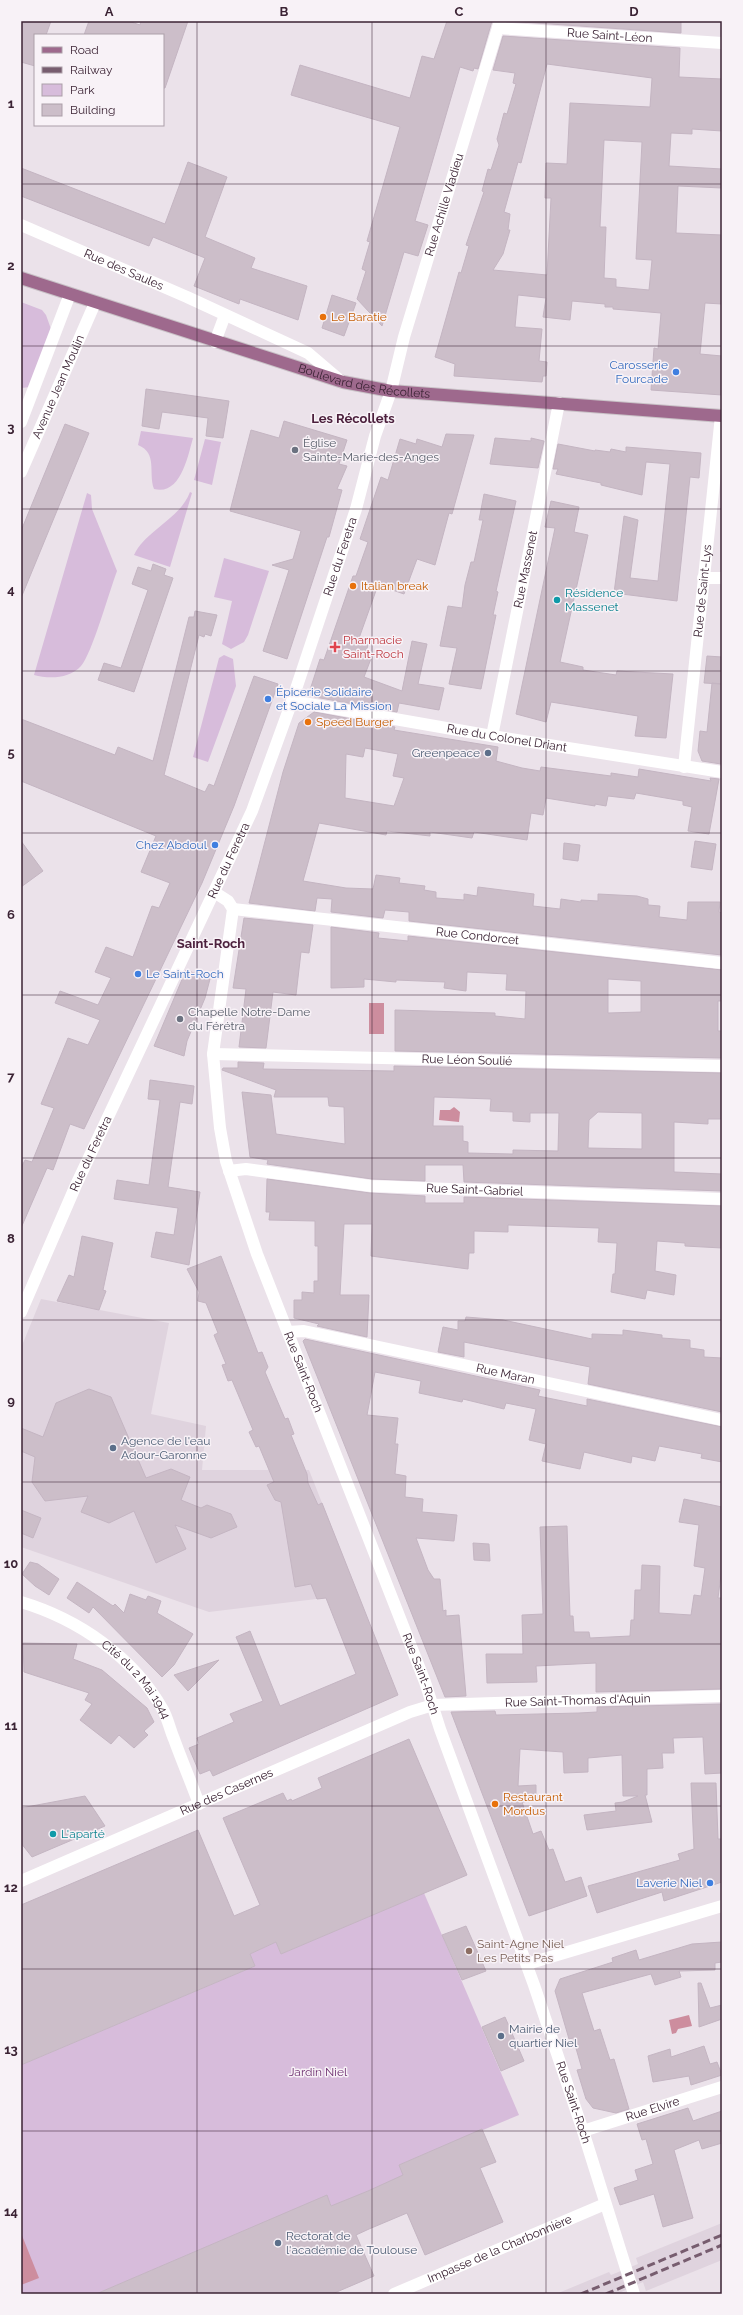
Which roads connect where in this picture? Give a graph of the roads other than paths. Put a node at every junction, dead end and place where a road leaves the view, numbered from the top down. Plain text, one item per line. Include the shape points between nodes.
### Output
1 (499, 25) edge
2 (722, 43) edge
3 (21, 225) edge
4 (21, 278) edge
5 (70, 294) junction
6 (95, 303) junction
7 (225, 315) junction
8 (215, 342) junction
9 (343, 382) junction
10 (391, 391) junction
11 (559, 403) junction
12 (721, 416) edge
13 (21, 422) edge
14 (21, 472) edge
15 (703, 578) junction
16 (722, 578) edge
17 (292, 701) junction
18 (492, 736) junction
19 (684, 767) junction
20 (722, 772) edge
21 (214, 892) junction
22 (233, 909) junction
23 (722, 963) edge
24 (213, 1054) junction
25 (722, 1066) edge
26 (229, 1172) junction
27 (722, 1199) edge
28 (21, 1312) edge
29 (288, 1332) junction
30 (722, 1420) edge
31 (21, 1602) edge
32 (722, 1696) edge
33 (433, 1705) junction
34 (199, 1804) junction
35 (21, 1881) edge
36 (722, 1906) edge
37 (527, 1964) junction
38 (722, 2087) edge
39 (583, 2131) junction
40 (605, 2204) junction
41 (394, 2294) edge
42 (634, 2294) edge

1 - 2 street, Rue Saint-Léon
1 - 10 street, Rue Achille Viadieu via 404,337
3 - 7 street, Rue des Saules
4 - 5 main road, Boulevard des Récollets
5 - 6 main road, Boulevard des Récollets
5 - 13 street, Avenue Jean Moulin
6 - 8 main road, Boulevard des Récollets
6 - 14 street, Avenue Jean Moulin
7 - 8 street
7 - 9 street, Rue des Saules via 308,353
8 - 9 main road, Boulevard des Récollets
9 - 10 main road, Boulevard des Récollets
10 - 11 main road, Boulevard des Récollets
10 - 17 street, Rue du Feretra via 375,436 356,508
11 - 12 main road, Boulevard des Récollets
11 - 18 street, Rue Massenet
12 - 15 street, Rue de Saint-Lys
15 - 16 street
15 - 19 street, Rue de Saint-Lys
17 - 18 street, Rue du Colonel Driant
17 - 21 street, Rue du Feretra via 252,811
18 - 19 street, Rue du Colonel Driant
19 - 20 street, Rue du Colonel Driant
21 - 22 street via 228,901
21 - 28 street, Rue du Feretra via 76,1185
22 - 23 street, Rue Condorcet
22 - 24 street, Rue Saint-Roch
24 - 25 street, Rue Léon Soulié
24 - 26 street, Rue Saint-Roch via 220,1128
26 - 27 street, Rue Saint-Gabriel via 246,1169 371,1186
26 - 29 street, Rue Saint-Roch via 257,1254
29 - 30 street, Rue Maran via 304,1331
29 - 33 street, Rue Saint-Roch
31 - 34 street, Cité du 2 Mai 1944 via 57,1615 87,1631 115,1652 141,1678 163,1711
32 - 33 street, Rue Saint-Thomas d'Aquin
33 - 34 street, Rue des Casernes via 410,1712
33 - 37 street, Rue Saint-Roch
34 - 35 street, Rue des Casernes
36 - 37 street
37 - 39 street, Rue Saint-Roch
38 - 39 street, Rue Elvire
39 - 40 street, Rue Saint-Roch
40 - 41 street, Impasse de la Charbonnière
40 - 42 street, Rue Saint-Roch

